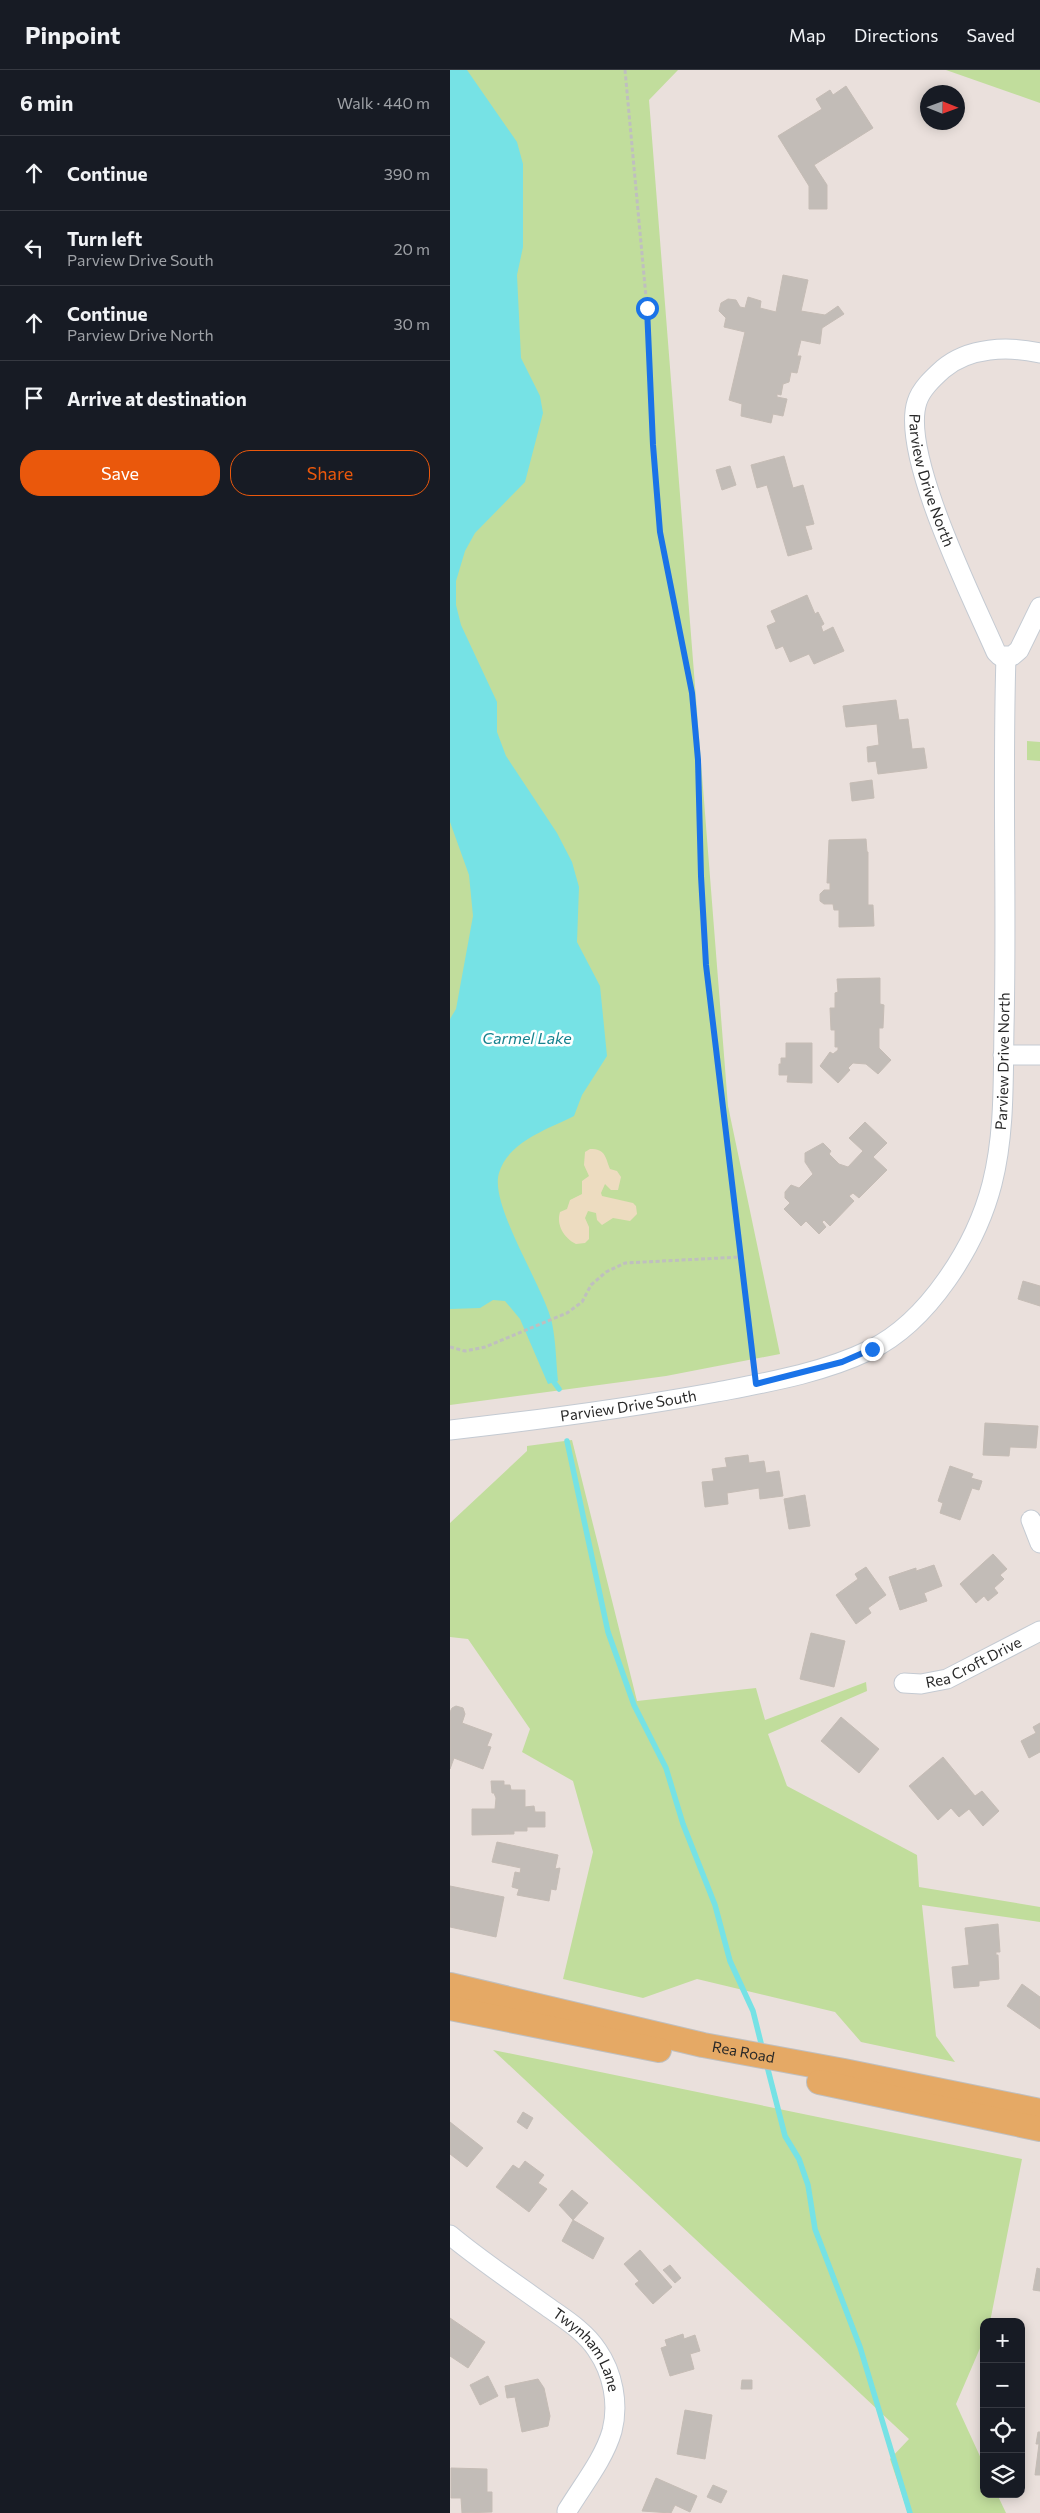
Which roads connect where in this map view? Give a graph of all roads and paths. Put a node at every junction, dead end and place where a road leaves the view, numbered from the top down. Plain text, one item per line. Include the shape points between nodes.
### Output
1 (625, 70) edge
2 (1040, 353) edge
3 (1040, 607) edge
4 (1009, 657) junction
5 (1003, 1055) junction
6 (1040, 1055) edge
7 (740, 1257) junction
8 (450, 1347) edge
9 (805, 1373) joint
10 (756, 1384) junction
11 (450, 1430) edge
12 (1031, 1520) dead end
13 (1040, 1544) edge
14 (1040, 1631) edge
15 (904, 1683) dead end
16 (450, 1985) edge
17 (450, 2008) edge
18 (704, 2052) junction
19 (845, 2079) junction
20 (1040, 2110) edge
21 (1040, 2129) edge
22 (450, 2234) edge
23 (567, 2511) dead end

1 - 7 path via 646,298 660,532 692,693 698,760 706,965
2 - 4 street, Parview Drive North via 997,349 957,359 932,378 916,403 914,424 923,474 996,652
3 - 4 street via 1019,650
4 - 5 street, Parview Drive North via 1003,733
5 - 6 street
5 - 9 street, Parview Drive North via 998,1157 978,1225 961,1259 926,1304 887,1340 842,1362
7 - 8 path via 625,1263 606,1272 591,1285 582,1302 567,1313 465,1351
7 - 10 path
9 - 10 street, Parview Drive South
10 - 11 street, Parview Drive South via 662,1402
12 - 13 street
14 - 15 street, Rea Croft Drive via 947,1679 921,1684
16 - 18 main road, Rea Road
17 - 18 main road, Rea Road
18 - 19 main road, Rea Road
19 - 20 main road, Rea Road
19 - 21 main road, Rea Road
22 - 23 street, Twynham Lane via 570,2323 589,2340 607,2368 614,2392 612,2432

